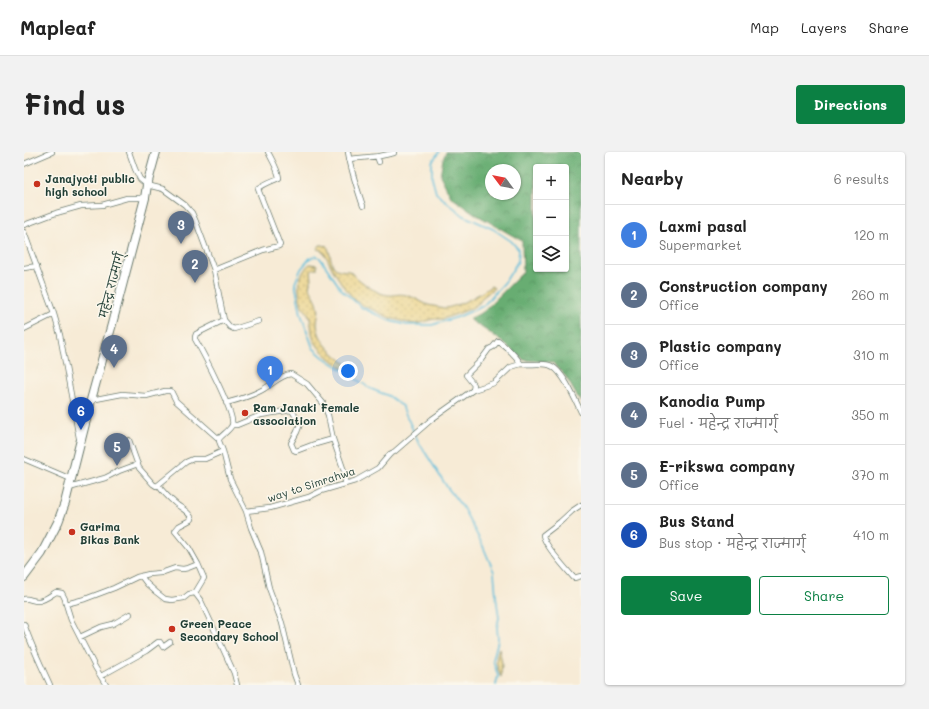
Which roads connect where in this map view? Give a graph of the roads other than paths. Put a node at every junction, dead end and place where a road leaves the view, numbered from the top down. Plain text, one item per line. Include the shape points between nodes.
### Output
1 (52, 152) edge
2 (129, 152) edge
3 (156, 152) edge
4 (268, 152) edge
5 (348, 152) edge
6 (394, 152) edge
7 (377, 156) junction
8 (349, 159) junction
9 (379, 162) dead end
10 (24, 164) edge
11 (147, 185) junction
12 (145, 198) junction
13 (364, 206) dead end
14 (24, 226) edge
15 (24, 233) edge
16 (37, 266) junction
17 (24, 268) edge
18 (214, 270) junction
19 (54, 314) junction
20 (224, 320) junction
21 (259, 321) dead end
22 (24, 328) edge
23 (521, 364) junction
24 (473, 390) junction
25 (91, 400) junction
26 (226, 403) junction
27 (581, 412) edge
28 (232, 425) junction
29 (219, 439) junction
30 (334, 439) junction
31 (129, 440) dead end
32 (80, 442) junction
33 (223, 451) junction
34 (24, 459) edge
35 (138, 464) junction
36 (71, 479) junction
37 (345, 483) junction
38 (158, 485) junction
39 (69, 488) junction
40 (581, 505) edge
41 (246, 511) junction
42 (198, 564) junction
43 (141, 576) junction
44 (581, 576) edge
45 (24, 577) edge
46 (195, 593) junction
47 (24, 599) edge
48 (66, 604) junction
49 (130, 614) dead end
50 (24, 624) edge
51 (80, 636) junction
52 (170, 642) dead end
53 (101, 676) junction
54 (50, 685) edge
55 (106, 685) edge
56 (237, 685) edge
57 (298, 685) edge

1 - 10 street
2 - 11 street via 140,179
3 - 11 highway, महेन्द्र राज्मार्ग्
4 - 18 street via 279,178 258,189 280,244
5 - 8 street
6 - 7 street
7 - 8 street
7 - 9 street
8 - 13 street
11 - 12 highway, महेन्द्र राज्मार्ग्
11 - 18 street via 163,189 192,213
12 - 14 street via 127,198 102,205 81,206
12 - 25 highway, महेन्द्र राज्मार्ग्
15 - 16 street
16 - 17 street
16 - 19 street
18 - 20 street
19 - 22 street
19 - 32 street
20 - 21 street via 234,329
20 - 26 street via 195,336
23 - 24 street, way to Simrahwa via 511,367 494,383
23 - 24 street via 498,341 466,375 474,385
23 - 27 street via 551,365 557,369 574,395
24 - 37 street, way to Simrahwa via 432,419 390,454 378,468 359,479
25 - 29 street via 122,394 146,396 171,391 176,401
25 - 32 highway, महेन्द्र राज्मार्ग्
26 - 28 street
26 - 30 street via 262,390 286,374 291,374 307,384 323,403
28 - 29 street
28 - 30 street via 261,415 291,410 300,424 291,443 294,450
29 - 33 street
30 - 37 street via 345,474
31 - 35 street
32 - 36 highway, महेन्द्र राज्मार्ग्
33 - 38 street via 205,459 186,462
33 - 41 street via 230,479
34 - 36 street
35 - 38 street via 153,484
35 - 39 street via 105,478
36 - 39 highway, महेन्द्र राज्मार्ग्
37 - 41 street, way to Simrahwa via 309,497 270,508
38 - 42 street via 190,515 192,519 175,531 190,548
39 - 45 highway, महेन्द्र राज्मार्ग् via 49,540
40 - 44 street via 543,535 546,544 574,578
41 - 57 street via 261,552
42 - 43 street
42 - 46 street via 204,578
43 - 46 street via 165,599 184,598
43 - 48 street
46 - 56 street via 214,629
47 - 48 street via 38,601 56,592 62,593
48 - 51 street
49 - 51 street via 114,624
50 - 54 street
51 - 53 street via 94,667
52 - 53 street via 163,647 158,642
53 - 55 street

